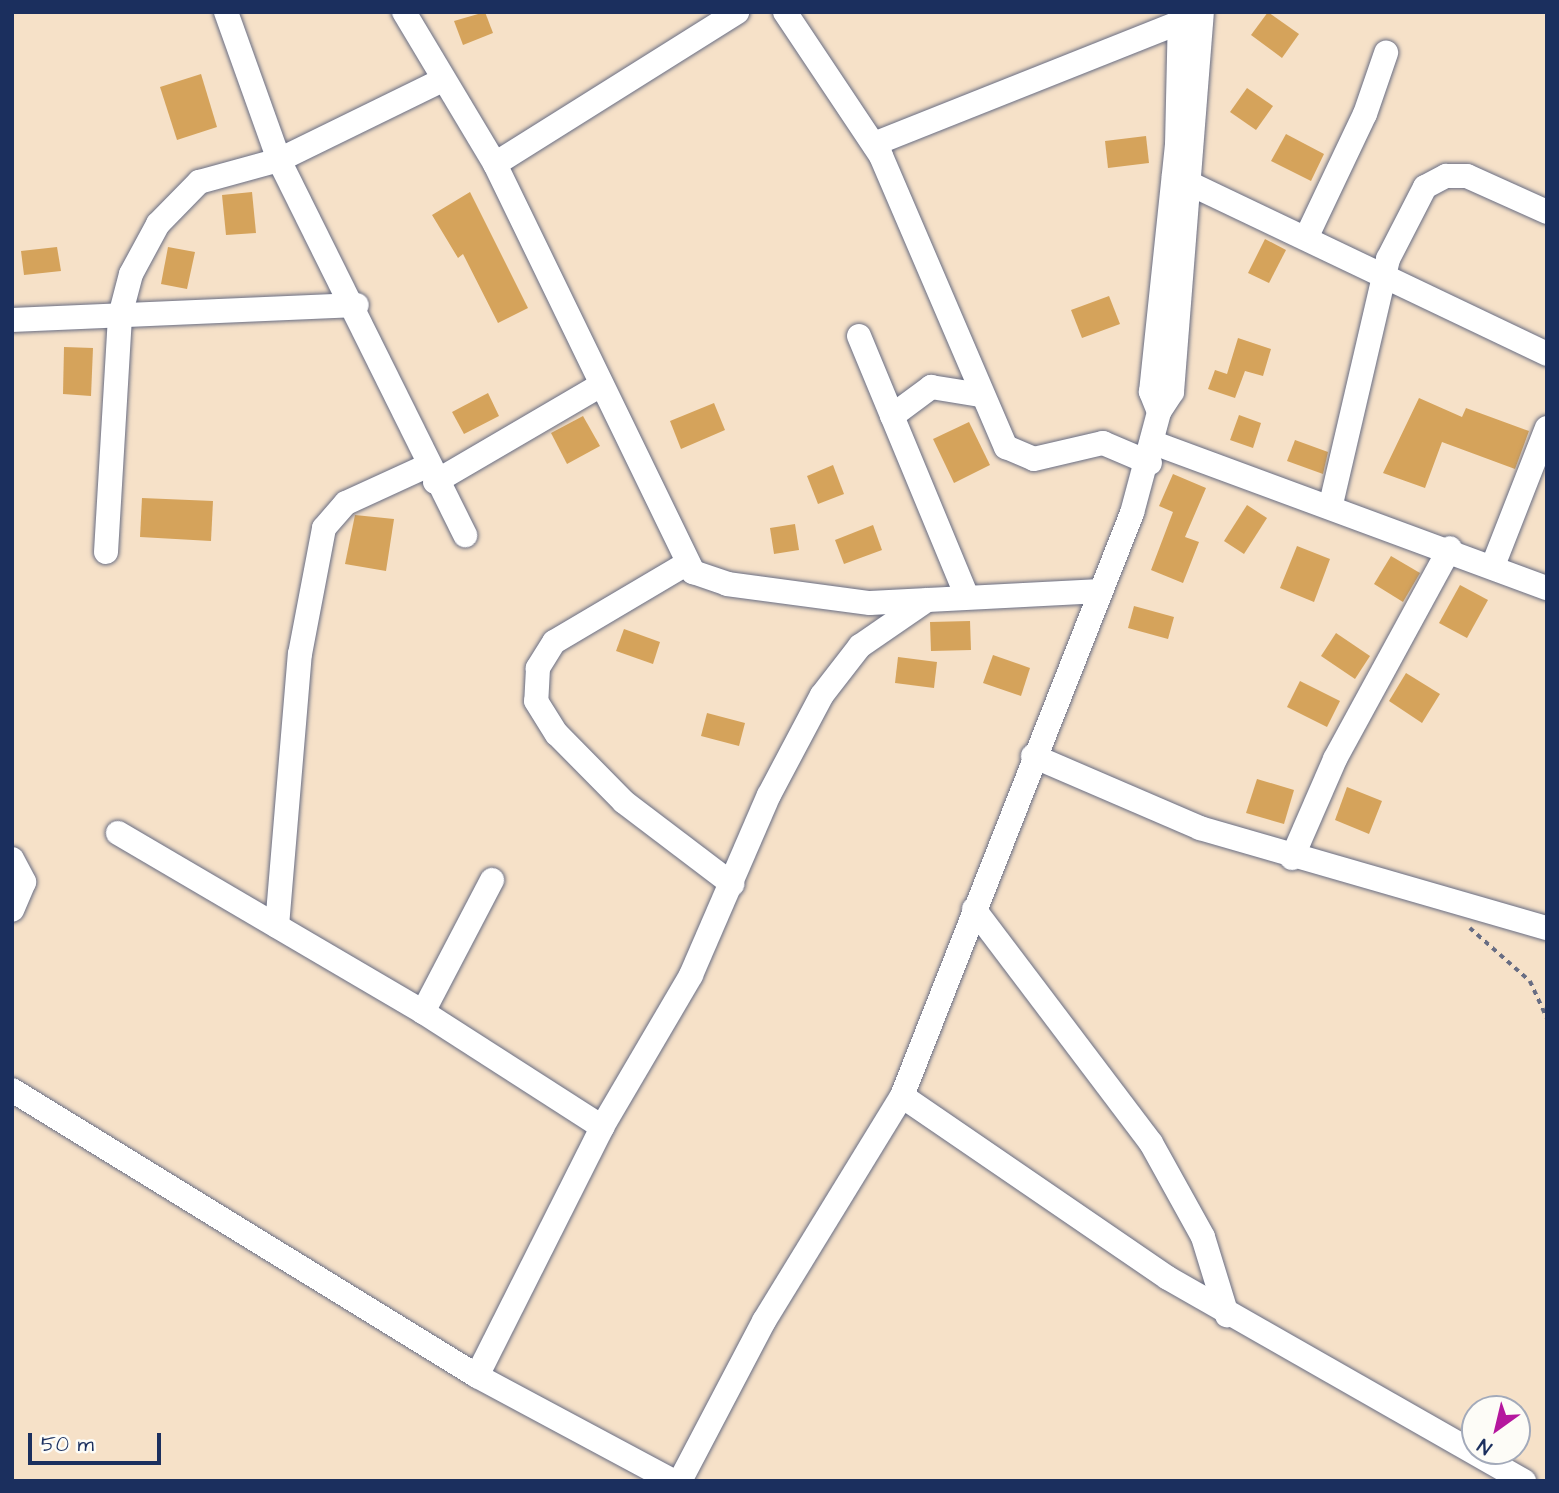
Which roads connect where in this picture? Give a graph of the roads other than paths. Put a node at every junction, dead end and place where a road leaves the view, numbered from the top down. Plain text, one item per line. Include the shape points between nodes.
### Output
1 (226, 12) edge
2 (404, 12) edge
3 (737, 12) edge
4 (785, 12) edge
5 (1202, 12) edge
6 (1180, 17) edge
7 (1386, 53) dead end
8 (442, 80) junction
9 (874, 144) junction
10 (279, 160) junction
11 (495, 164) junction
12 (1183, 180) junction
13 (1547, 212) edge
14 (1306, 238) junction
15 (1384, 278) junction
16 (357, 305) junction
17 (120, 316) junction
18 (12, 320) edge
19 (859, 336) dead end
20 (1547, 354) edge
21 (601, 385) junction
22 (981, 395) junction
23 (892, 416) junction
24 (1547, 428) edge
25 (1152, 453) junction
26 (431, 474) junction
27 (1331, 504) junction
28 (465, 534) dead end
29 (1450, 548) junction
30 (106, 552) dead end
31 (1494, 563) junction
32 (686, 565) junction
33 (1547, 588) edge
34 (1101, 592) junction
35 (966, 594) junction
36 (928, 599) junction
37 (1033, 756) junction
38 (118, 833) dead end
39 (1292, 858) junction
40 (12, 859) edge
41 (492, 880) dead end
42 (732, 884) junction
43 (974, 909) junction
44 (12, 910) edge
45 (277, 926) junction
46 (1547, 928) edge
47 (423, 1012) junction
48 (12, 1090) edge
49 (902, 1096) junction
50 (602, 1128) junction
51 (1227, 1315) junction
52 (477, 1376) junction
53 (673, 1481) edge
54 (680, 1481) edge
55 (1524, 1481) edge

1 - 10 street
2 - 8 street
3 - 11 street
4 - 9 street
5 - 12 street
6 - 9 street
6 - 12 street
7 - 14 street via 1362,121
8 - 10 street
8 - 11 street
9 - 22 street
10 - 16 street
10 - 17 street via 217,175 177,198 139,256
11 - 21 street
12 - 14 street
12 - 25 street via 1172,392 1159,412
13 - 15 street via 1467,176 1439,178 1425,187 1399,231
14 - 15 street
15 - 20 street
15 - 27 street
16 - 17 street
16 - 26 street
17 - 18 street
17 - 30 street
19 - 23 street
21 - 26 street
21 - 32 street
22 - 23 street via 931,387
22 - 25 street via 1006,447 1026,459 1103,443
23 - 35 street
24 - 31 street
25 - 27 street
25 - 34 street
26 - 28 street
26 - 45 street via 356,497 324,528 300,654
27 - 29 street
29 - 31 street
29 - 39 street via 1335,759
31 - 33 street
32 - 36 street via 710,580 779,592 870,603
32 - 42 street via 554,642 538,668 536,701 565,743 624,802
34 - 35 street
34 - 37 street
35 - 36 street
36 - 42 street via 860,646 828,686 769,795
37 - 39 street via 1200,828
37 - 43 street
38 - 45 street
39 - 46 street
40 - 44 street via 23,882
41 - 47 street
42 - 50 street via 667,1023
43 - 49 street
43 - 51 street via 1151,1143 1203,1237
45 - 47 street
47 - 50 street
48 - 52 street
49 - 51 street
49 - 54 street via 764,1321
50 - 52 street
51 - 55 street
52 - 53 street

